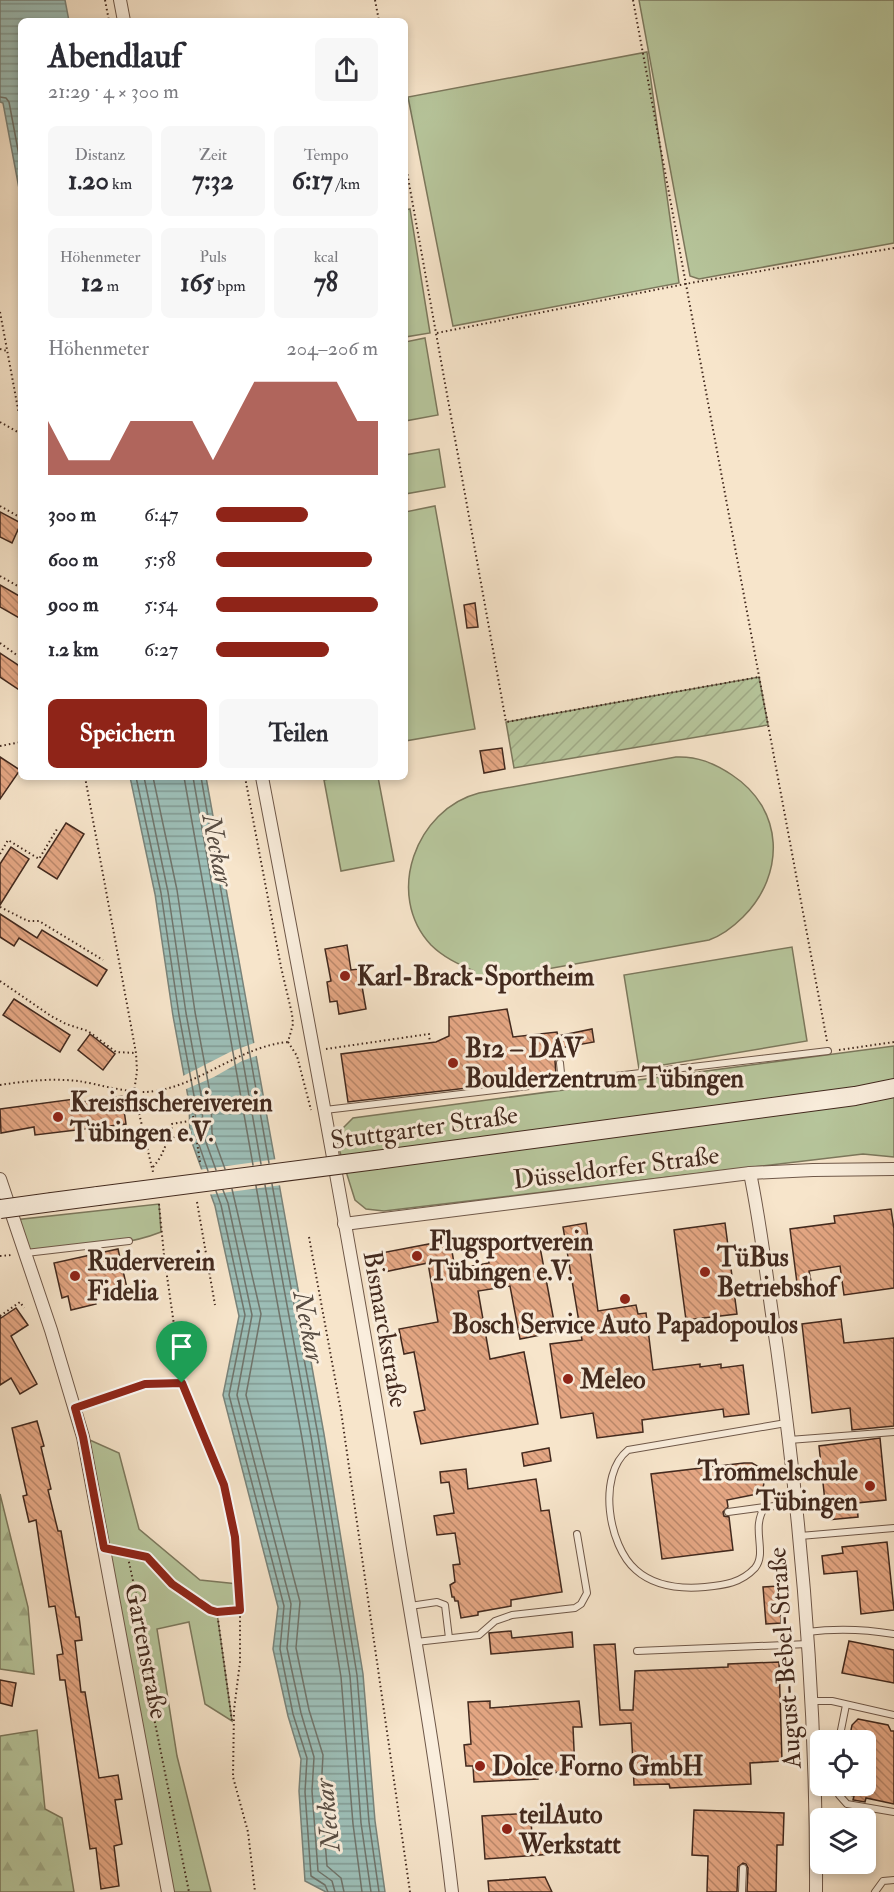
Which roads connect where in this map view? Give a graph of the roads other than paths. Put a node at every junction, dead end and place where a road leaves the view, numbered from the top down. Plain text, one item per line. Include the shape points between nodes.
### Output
1 (120, 0) edge
2 (123, 18) edge
3 (263, 780) edge
4 (828, 1052) road end
5 (561, 1063) dead end
6 (562, 1083) junction
7 (894, 1088) edge
8 (855, 1096) junction
9 (894, 1099) edge
10 (324, 1110) junction
11 (894, 1169) edge
12 (750, 1173) junction
13 (0, 1179) edge
14 (0, 1209) edge
15 (344, 1224) junction
16 (129, 1241) dead end
17 (25, 1253) junction
18 (182, 1383) road end
19 (75, 1408) junction
20 (787, 1423) junction
21 (894, 1432) edge
22 (789, 1440) junction
23 (795, 1504) junction
24 (765, 1507) junction
25 (728, 1512) dead end
26 (894, 1528) edge
27 (577, 1534) dead end
28 (799, 1536) junction
29 (410, 1606) junction
30 (894, 1634) edge
31 (449, 1638) junction
32 (807, 1638) junction
33 (416, 1642) junction
34 (637, 1651) dead end
35 (811, 1701) junction
36 (846, 1705) junction
37 (894, 1715) edge
38 (841, 1730) edge
39 (839, 1796) edge
40 (894, 1812) edge
41 (743, 1868) dead end
42 (894, 1880) edge
43 (168, 1892) edge
44 (452, 1892) edge
45 (742, 1892) edge
46 (816, 1892) edge
47 (874, 1892) edge

1 - 2 street
3 - 10 street, Bismarckstraße
4 - 6 lane
5 - 6 lane
6 - 10 lane
7 - 8 main road, Stuttgarter Straße
8 - 9 main road, Stuttgarter Straße
8 - 14 main road, Stuttgarter Straße, bridge
10 - 15 street, Bismarckstraße
11 - 12 street, Düsseldorfer Straße
12 - 15 street, Düsseldorfer Straße
12 - 20 street, August-Bebel-Straße
13 - 17 street, Gartenstraße
15 - 29 street, Bismarckstraße
16 - 17 lane
17 - 19 street, Gartenstraße
18 - 19 lane via 145,1384
19 - 43 street, Gartenstraße via 86,1448
20 - 22 street, August-Bebel-Straße
20 - 24 lane via 628,1450 616,1464 609,1491 612,1528 622,1553 636,1570 658,1583 686,1588 741,1580 757,1566 759,1516
21 - 22 lane
22 - 23 street, August-Bebel-Straße
23 - 24 lane
23 - 28 street, August-Bebel-Straße
24 - 25 lane
26 - 28 lane
27 - 31 lane via 587,1593 581,1604 512,1616 495,1621 479,1635
28 - 32 street, August-Bebel-Straße
29 - 31 lane via 437,1602 445,1605
29 - 33 street, Bismarckstraße
30 - 32 lane via 829,1629
31 - 33 lane
32 - 34 lane
32 - 35 street, August-Bebel-Straße
33 - 44 street, Bismarckstraße
35 - 36 lane
35 - 46 street, August-Bebel-Straße
36 - 37 lane
36 - 38 lane
39 - 40 lane via 847,1804
41 - 45 lane
42 - 47 lane via 883,1881

